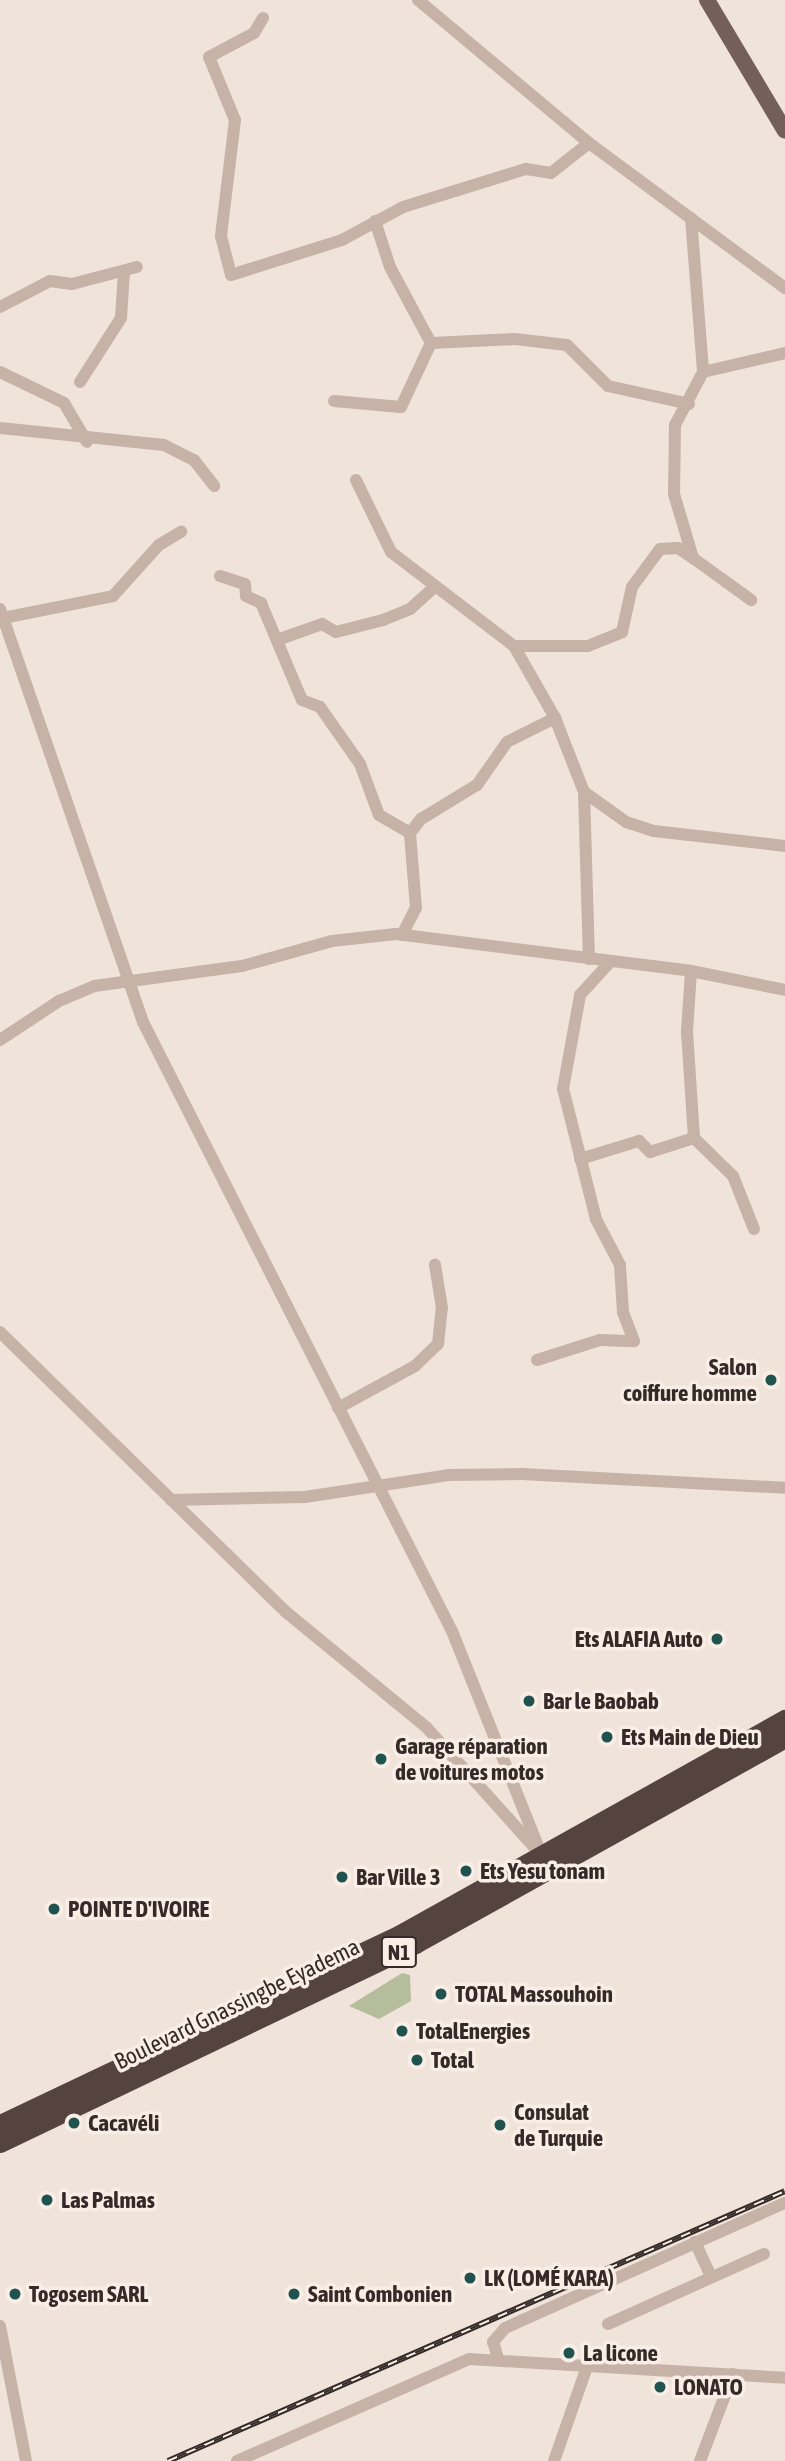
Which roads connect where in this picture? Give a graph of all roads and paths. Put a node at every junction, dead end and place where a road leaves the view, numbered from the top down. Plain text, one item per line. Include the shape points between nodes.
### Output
1 (418, 0) edge
2 (707, 0) edge
3 (263, 18) dead end
4 (785, 131) edge
5 (589, 143) junction
6 (691, 218) junction
7 (375, 221) junction
8 (137, 267) dead end
9 (124, 272) junction
10 (785, 288) edge
11 (0, 307) edge
12 (431, 344) junction
13 (785, 354) edge
14 (0, 372) edge
15 (704, 372) junction
16 (80, 382) dead end
17 (334, 401) dead end
18 (689, 404) junction
19 (0, 428) edge
20 (87, 442) junction
21 (356, 480) dead end
22 (214, 486) dead end
23 (181, 532) dead end
24 (693, 558) junction
25 (220, 576) dead end
26 (432, 589) junction
27 (751, 600) dead end
28 (2, 614) edge
29 (280, 639) junction
30 (514, 646) junction
31 (555, 718) junction
32 (584, 792) junction
33 (410, 833) junction
34 (785, 846) edge
35 (402, 934) junction
36 (589, 958) junction
37 (610, 962) junction
38 (691, 971) junction
39 (132, 981) junction
40 (785, 990) edge
41 (0, 1040) edge
42 (694, 1138) junction
43 (580, 1159) junction
44 (754, 1229) dead end
45 (435, 1265) dead end
46 (0, 1332) edge
47 (537, 1360) dead end
48 (338, 1408) junction
49 (785, 1488) edge
50 (380, 1490) junction
51 (171, 1500) junction
52 (785, 1719) edge
53 (785, 1738) edge
54 (546, 1863) junction
55 (0, 2124) edge
56 (0, 2143) edge
57 (785, 2203) edge
58 (695, 2242) junction
59 (764, 2254) dead end
60 (711, 2277) junction
61 (608, 2324) dead end
62 (0, 2326) edge
63 (498, 2358) junction
64 (588, 2364) junction
65 (733, 2374) junction
66 (785, 2378) edge
67 (26, 2461) edge
68 (237, 2461) edge
69 (554, 2461) edge
70 (700, 2461) edge

1 - 5 street
2 - 4 main road
3 - 7 street via 254,33 209,57 234,120 221,236 231,275 342,240
5 - 6 street
5 - 7 street via 551,173 526,169
6 - 10 street
6 - 15 street
7 - 12 street via 390,267
8 - 9 street
9 - 11 street via 50,282
9 - 16 street via 121,318
12 - 17 street via 401,407
12 - 18 street via 515,340 567,345 608,386
13 - 15 street
14 - 20 street via 64,403
15 - 18 street
18 - 24 street via 675,425 674,494
19 - 20 street
20 - 22 street via 164,445 194,460
21 - 26 street via 391,552
23 - 28 street via 159,545 113,596
24 - 27 street
24 - 30 street via 678,548 660,549 632,587 622,632 588,646
25 - 29 street via 232,585 245,584 246,596 261,603 270,636
26 - 29 street via 410,609 383,620 336,632 322,624
26 - 30 street
28 - 39 street
29 - 33 street via 302,700 320,707 360,764 379,815
30 - 31 street
31 - 32 street
31 - 33 street via 507,742 477,785 421,819
32 - 34 street via 626,822 654,831
32 - 36 street
33 - 35 street via 416,908
35 - 36 street
35 - 39 street via 351,938 243,966
36 - 37 street
37 - 38 street
37 - 43 street via 580,995 563,1089
38 - 40 street
38 - 42 street via 687,1032
39 - 41 street via 59,1001
39 - 48 street via 143,1022
42 - 43 street via 650,1152 639,1141
42 - 44 street via 733,1176 748,1198
43 - 47 street via 608,1252 620,1265 623,1312 634,1341 600,1340
45 - 48 street via 438,1344 415,1366
46 - 51 street
48 - 50 street
49 - 50 street via 522,1474 448,1475
50 - 51 street
50 - 54 street via 452,1631
51 - 54 street via 286,1612 427,1728
52 - 54 highway, Boulevard Gnassingbe Eyadema / N1
53 - 54 highway, Boulevard Gnassingbe Eyadema / N1
54 - 55 highway, Boulevard Gnassingbe Eyadema / N1
54 - 56 highway, Boulevard Gnassingbe Eyadema / N1 via 285,2010
57 - 58 street
58 - 60 street
58 - 63 street via 505,2328 494,2342
59 - 60 street
60 - 61 street
62 - 67 street
63 - 64 street
63 - 68 street via 470,2359
64 - 65 street
64 - 69 street
65 - 66 street
65 - 70 street

